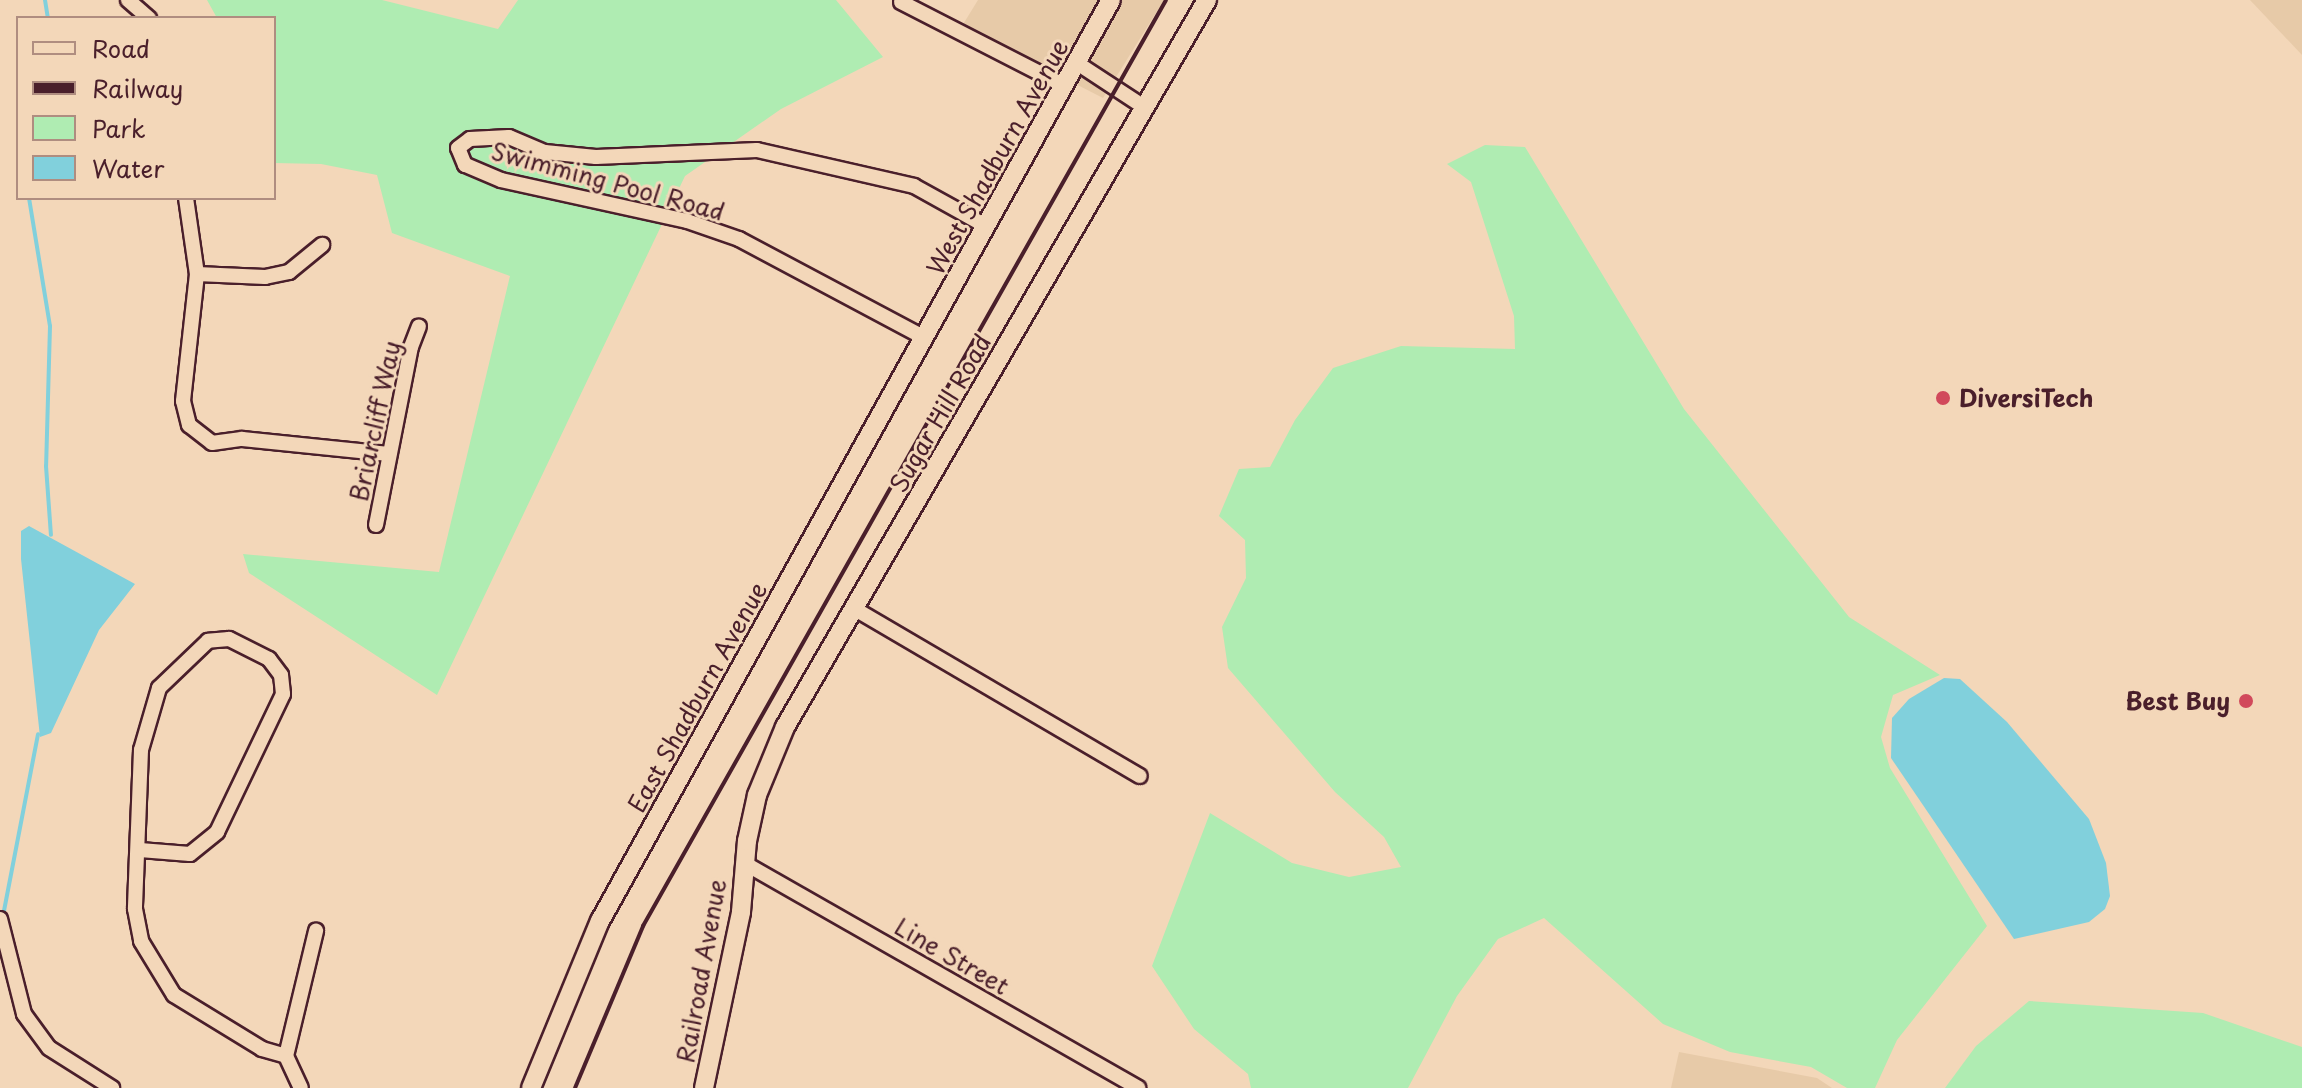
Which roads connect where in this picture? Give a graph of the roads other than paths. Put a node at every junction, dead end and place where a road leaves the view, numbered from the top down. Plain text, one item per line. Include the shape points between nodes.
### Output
1 (128, 0) edge
2 (1111, 0) edge
3 (1207, 0) edge
4 (900, 1) edge
5 (147, 16) edge
6 (1077, 63) junction
7 (1063, 85) junction
8 (1144, 107) junction
9 (186, 200) edge
10 (986, 226) junction
11 (322, 245) dead end
12 (197, 274) junction
13 (419, 326) dead end
14 (925, 338) junction
15 (389, 454) junction
16 (376, 525) dead end
17 (855, 609) junction
18 (1140, 776) dead end
19 (140, 850) junction
20 (744, 863) junction
21 (0, 919) edge
22 (316, 931) dead end
23 (286, 1056) junction
24 (112, 1088) edge
25 (301, 1088) edge
26 (531, 1088) edge
27 (704, 1088) edge
28 (1138, 1088) edge

1 - 5 street
2 - 6 street, West Shadburn Avenue
3 - 8 street, Sugar Hill Road
4 - 7 street
6 - 7 street, West Shadburn Avenue
6 - 8 street
7 - 10 street, West Shadburn Avenue
8 - 17 street, Sugar Hill Road
9 - 12 street
10 - 14 street, West Shadburn Avenue
10 - 14 street, Swimming Pool Road via 914,186 757,150 596,157 545,152 509,137 470,139 458,148 465,165 501,180 687,221 739,239
11 - 12 street via 289,272 265,277
12 - 15 street via 183,401 199,436 212,443 242,439
13 - 15 street, Briarcliff Way
14 - 26 street, East Shadburn Avenue via 600,921
15 - 16 street, Briarcliff Way
17 - 18 street
17 - 20 street, Sugar Hill Road via 785,727 757,795
19 - 19 street via 141,750 159,688 208,641 229,639 269,659 281,675 283,694 217,832 190,854
19 - 23 street via 135,909 141,941 157,974 174,995 262,1049
20 - 27 street, Railroad Avenue via 741,912
20 - 28 street, Line Street
21 - 24 street via 24,1014 49,1048
22 - 23 street
23 - 25 street

